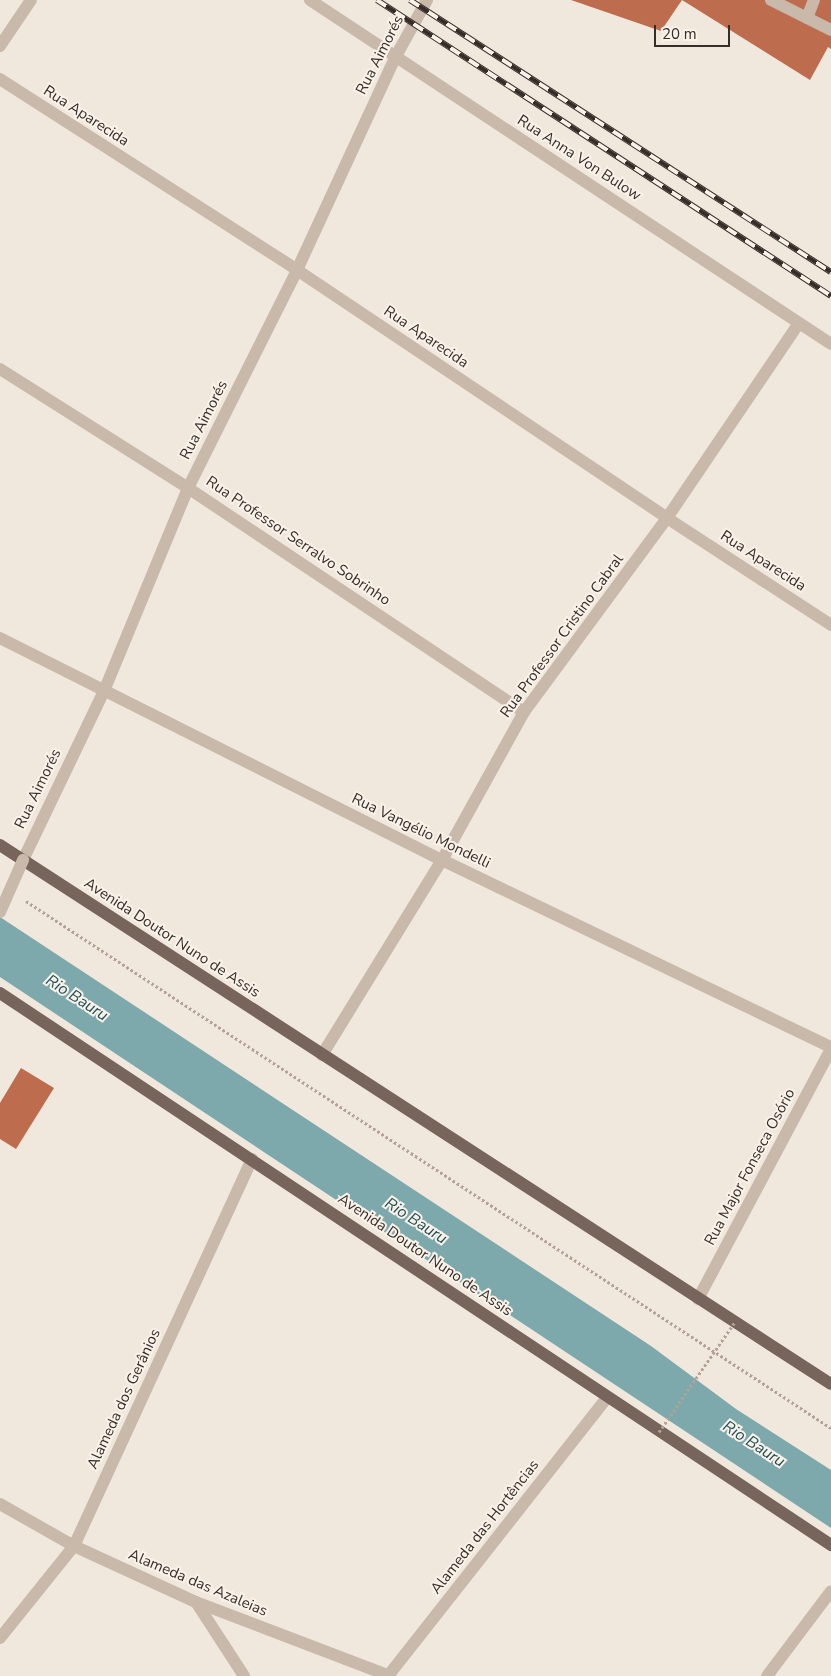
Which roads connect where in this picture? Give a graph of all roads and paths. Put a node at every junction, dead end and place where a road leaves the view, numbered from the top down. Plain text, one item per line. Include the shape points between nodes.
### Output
1 (31, 0) edge
2 (310, 0) edge
3 (427, 0) edge
4 (771, 0) edge
5 (814, 0) edge
6 (808, 18) junction
7 (831, 30) edge
8 (0, 46) edge
9 (396, 56) junction
10 (0, 80) edge
11 (297, 270) junction
12 (799, 323) junction
13 (831, 344) edge
14 (0, 369) edge
15 (188, 488) junction
16 (667, 518) junction
17 (831, 625) edge
18 (0, 638) edge
19 (104, 691) junction
20 (524, 712) junction
21 (0, 845) edge
22 (23, 860) junction
23 (442, 860) junction
24 (25, 900) dead end
25 (0, 912) edge
26 (0, 993) edge
27 (831, 1048) edge
28 (322, 1055) junction
29 (252, 1159) junction
30 (698, 1299) junction
31 (735, 1322) junction
32 (831, 1384) edge
33 (607, 1398) junction
34 (831, 1428) edge
35 (659, 1432) junction
36 (0, 1504) edge
37 (831, 1545) edge
38 (74, 1546) junction
39 (831, 1591) edge
40 (196, 1602) junction
41 (0, 1638) edge
42 (244, 1676) edge
43 (389, 1676) edge
44 (767, 1676) edge

1 - 8 street
2 - 9 street, Rua Anna Von Bulow
3 - 9 street, Rua Aimorés
4 - 6 street
5 - 6 street
6 - 7 street
9 - 11 street, Rua Aimorés
9 - 12 street, Rua Anna Von Bulow
10 - 11 street, Rua Aparecida
11 - 15 street, Rua Aimorés
11 - 16 street, Rua Aparecida
12 - 13 street, Rua Anna Von Bulow
12 - 16 street, Rua Professor Cristino Cabral
14 - 15 street, Rua Professor Serralvo Sobrinho
15 - 19 street, Rua Aimorés
15 - 20 street, Rua Professor Serralvo Sobrinho
16 - 17 street, Rua Aparecida
16 - 20 street, Rua Professor Cristino Cabral
18 - 19 street, Rua Vangélio Mondelli
19 - 22 street, Rua Aimorés
19 - 23 street, Rua Vangélio Mondelli
20 - 23 street, Rua Professor Cristino Cabral
21 - 22 main road, Avenida Doutor Nuno de Assis
22 - 25 street, Rua Aimorés, bridge
22 - 28 main road, Avenida Doutor Nuno de Assis
23 - 27 street, Rua Vangélio Mondelli
23 - 28 street, Rua Professor Cristino Cabral
24 - 34 path
26 - 29 main road, Avenida Doutor Nuno de Assis
27 - 30 street, Rua Major Fonseca Osório
28 - 30 main road, Avenida Doutor Nuno de Assis
29 - 33 main road, Avenida Doutor Nuno de Assis
29 - 38 street, Alameda dos Gerânios
30 - 31 main road, Avenida Doutor Nuno de Assis
31 - 32 main road, Avenida Doutor Nuno de Assis
31 - 35 path, bridge
33 - 35 main road, Avenida Doutor Nuno de Assis
33 - 43 street, Alameda das Hortências
35 - 37 main road, Avenida Doutor Nuno de Assis
36 - 38 street, Alameda das Azaleias
38 - 40 street, Alameda das Azaleias
38 - 41 street, Alameda dos Gerânios
39 - 44 street
40 - 42 street
40 - 43 street, Alameda das Azaleias

